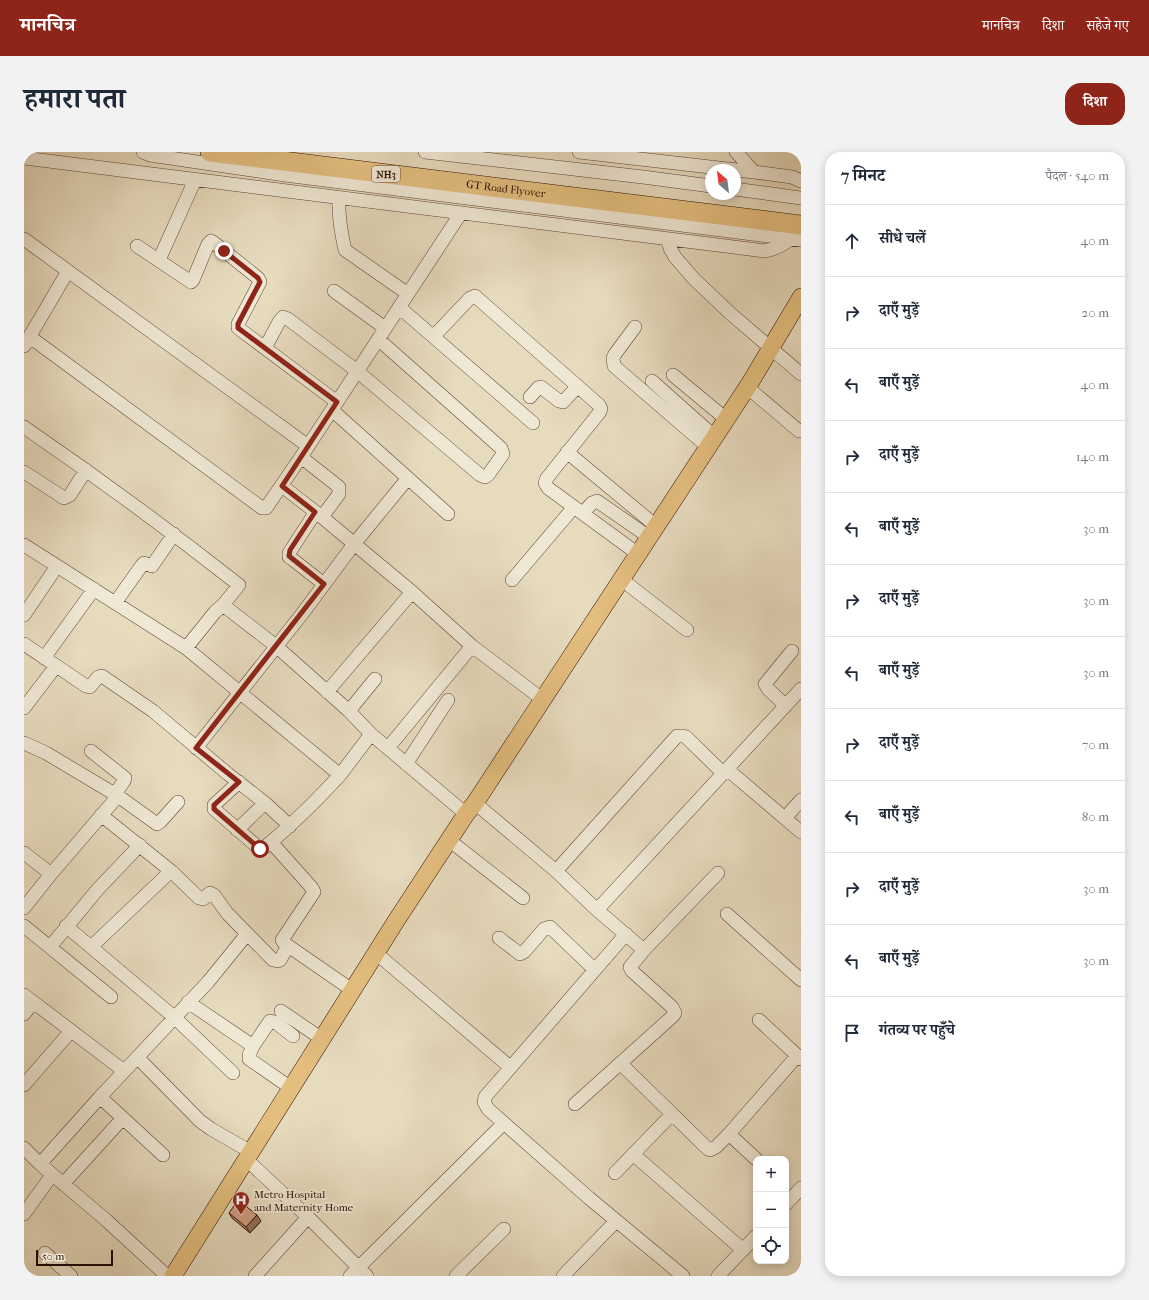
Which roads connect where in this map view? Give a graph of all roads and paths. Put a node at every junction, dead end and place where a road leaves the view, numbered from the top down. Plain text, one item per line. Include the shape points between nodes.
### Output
1 (143, 152) edge
2 (210, 152) edge
3 (313, 152) edge
4 (425, 152) edge
5 (585, 152) edge
6 (736, 152) edge
7 (24, 158) edge
8 (754, 172) junction
9 (195, 180) junction
10 (801, 181) edge
11 (705, 185) edge
12 (562, 190) junction
13 (741, 190) edge
14 (339, 198) junction
15 (801, 198) edge
16 (461, 213) junction
17 (801, 213) edge
18 (798, 234) edge
19 (24, 239) edge
20 (668, 239) junction
21 (137, 246) dead end
22 (159, 260) junction
23 (68, 271) junction
24 (334, 291) dead end
25 (408, 294) junction
26 (801, 296) edge
27 (399, 307) junction
28 (635, 327) dead end
29 (382, 334) junction
30 (434, 336) junction
31 (27, 341) edge
32 (265, 348) junction
33 (771, 348) junction
34 (357, 371) junction
35 (801, 374) edge
36 (673, 375) dead end
37 (652, 381) dead end
38 (578, 386) junction
39 (747, 387) junction
40 (530, 397) dead end
41 (334, 406) junction
42 (726, 419) junction
43 (532, 423) dead end
44 (24, 427) edge
45 (799, 431) dead end
46 (711, 442) junction
47 (308, 446) junction
48 (567, 452) junction
49 (301, 457) junction
50 (86, 470) junction
51 (24, 472) edge
52 (408, 478) junction
53 (282, 486) junction
54 (579, 510) junction
55 (448, 514) dead end
56 (319, 515) junction
57 (652, 532) junction
58 (174, 534) junction
59 (354, 544) junction
60 (24, 545) edge
61 (638, 554) junction
62 (57, 566) junction
63 (621, 579) junction
64 (512, 580) dead end
65 (324, 584) junction
66 (94, 589) junction
67 (412, 592) junction
68 (116, 603) junction
69 (223, 606) junction
70 (24, 615) edge
71 (688, 630) dead end
72 (24, 644) edge
73 (276, 646) junction
74 (472, 646) junction
75 (186, 648) junction
76 (792, 651) dead end
77 (44, 658) junction
78 (56, 666) junction
79 (375, 679) dead end
80 (801, 689) edge
81 (240, 692) junction
82 (327, 692) junction
83 (542, 699) junction
84 (448, 700) dead end
85 (785, 705) junction
86 (24, 708) edge
87 (348, 711) junction
88 (372, 734) junction
89 (24, 743) edge
90 (196, 748) junction
91 (388, 748) junction
92 (91, 751) dead end
93 (406, 764) junction
94 (725, 771) junction
95 (340, 774) junction
96 (239, 782) junction
97 (116, 795) junction
98 (801, 800) edge
99 (178, 802) dead end
100 (265, 803) junction
101 (471, 808) junction
102 (101, 815) junction
103 (785, 818) junction
104 (290, 826) junction
105 (237, 830) junction
106 (801, 832) edge
107 (449, 840) junction
108 (272, 842) junction
109 (140, 845) junction
110 (24, 853) edge
111 (171, 871) junction
112 (556, 871) junction
113 (718, 873) dead end
114 (51, 874) junction
115 (523, 898) dead end
116 (25, 905) edge
117 (597, 910) junction
118 (727, 914) dead end
119 (24, 926) edge
120 (66, 926) junction
121 (247, 934) junction
122 (626, 934) junction
123 (499, 938) dead end
124 (50, 946) junction
125 (288, 946) junction
126 (91, 947) junction
127 (644, 950) junction
128 (376, 953) junction
129 (595, 970) junction
130 (801, 980) edge
131 (352, 990) junction
132 (111, 996) dead end
133 (29, 999) edge
134 (188, 1002) junction
135 (281, 1011) dead end
136 (24, 1014) edge
137 (174, 1017) junction
138 (759, 1020) dead end
139 (71, 1031) junction
140 (293, 1036) dead end
141 (322, 1039) junction
142 (254, 1046) junction
143 (137, 1057) junction
144 (799, 1058) edge
145 (620, 1063) junction
146 (510, 1067) junction
147 (124, 1071) junction
148 (233, 1073) dead end
149 (24, 1085) edge
150 (291, 1088) junction
151 (100, 1097) junction
152 (576, 1104) dead end
153 (672, 1114) junction
154 (123, 1118) junction
155 (504, 1123) junction
156 (729, 1134) junction
157 (24, 1148) edge
158 (633, 1154) junction
159 (163, 1155) dead end
160 (249, 1156) junction
161 (753, 1156) edge
162 (40, 1164) junction
163 (615, 1173) dead end
164 (52, 1175) junction
165 (63, 1184) junction
166 (24, 1214) edge
167 (308, 1217) junction
168 (616, 1221) junction
169 (504, 1229) dead end
170 (753, 1239) edge
171 (743, 1250) junction
172 (45, 1253) dead end
173 (358, 1273) edge
174 (71, 1276) edge
175 (167, 1276) edge
176 (173, 1276) edge
177 (254, 1276) edge
178 (456, 1276) edge
179 (563, 1276) edge
180 (683, 1276) edge
181 (718, 1276) edge

1 - 18 street via 285,175
2 - 12 highway, GT Road Flyover / NH3
3 - 12 highway, GT Road Flyover / NH3
4 - 11 street
5 - 8 street
6 - 8 street
7 - 9 street
8 - 10 street via 792,177
9 - 14 street
9 - 22 street
12 - 17 highway, GT Road Flyover / NH3
12 - 18 highway, GT Road Flyover / NH3
13 - 15 street
14 - 16 street
14 - 25 street via 339,225 345,250
16 - 20 street
16 - 25 street
18 - 20 street via 784,245 765,251
19 - 23 street
20 - 33 street via 670,248 682,266 731,314
21 - 22 street
22 - 32 street via 193,281 211,241 258,278 260,284 237,326
23 - 31 street
23 - 47 street
24 - 29 street
25 - 27 street
26 - 33 main road
27 - 29 street
27 - 30 street
28 - 46 street via 615,354 614,366
29 - 34 street
29 - 34 street via 501,448 502,456 488,475 480,475
30 - 38 street via 470,298 475,296
30 - 43 street
31 - 53 street via 262,508 268,506
32 - 34 street via 283,317
32 - 41 street
33 - 35 street
33 - 39 main road
34 - 41 street
36 - 42 street
37 - 46 street
38 - 40 street via 562,402 541,387
38 - 48 street via 601,409
39 - 42 main road
39 - 45 street
41 - 47 street
41 - 52 street
42 - 46 main road
44 - 50 street
46 - 57 main road
47 - 49 street
48 - 54 street via 545,483 548,488
48 - 57 street
49 - 53 street
49 - 56 street via 339,487 339,494
50 - 51 street via 70,495 64,498
50 - 58 street
52 - 55 street
52 - 59 street
53 - 56 street
54 - 57 street via 597,501
54 - 61 street
54 - 64 street
56 - 59 street
56 - 65 street via 289,553 292,559
57 - 61 main road
58 - 68 street via 152,566 142,565
58 - 69 street via 239,585
59 - 65 street
59 - 67 street
60 - 62 street
61 - 63 main road
62 - 66 street
62 - 70 street
63 - 71 street
63 - 83 main road
65 - 73 street
66 - 68 street
66 - 77 street
67 - 74 street
67 - 82 street
68 - 75 street
69 - 73 street
69 - 75 street via 215,612
72 - 77 street
73 - 81 street
73 - 82 street
74 - 83 street
74 - 91 street
75 - 81 street
76 - 85 street via 765,684
77 - 78 street
78 - 86 street
78 - 90 street via 88,687 98,677 104,676 152,710
79 - 87 street
80 - 85 street
81 - 90 street
81 - 95 street
82 - 87 street
83 - 101 main road
84 - 93 street
85 - 94 street
87 - 88 street
88 - 91 street
88 - 95 street
89 - 97 street via 46,752
90 - 96 street
91 - 93 street
92 - 97 street via 125,778
93 - 101 street
94 - 103 street
94 - 112 street via 686,737 677,736
94 - 117 street
95 - 104 street via 317,801
96 - 100 street
96 - 105 street via 213,808
97 - 99 street via 157,824
97 - 102 street
98 - 103 street
100 - 104 street
100 - 105 street
101 - 107 main road
101 - 112 street
102 - 109 street
102 - 114 street
103 - 106 street
104 - 108 street
105 - 108 street via 260,849
107 - 115 street
107 - 128 main road
108 - 125 street via 314,892 282,938
109 - 111 street
109 - 120 street
110 - 114 street
111 - 121 street via 201,899 210,893 214,895
111 - 126 street
112 - 117 street
113 - 127 street
114 - 116 street
117 - 122 street
118 - 130 street
119 - 124 street
120 - 124 street
120 - 126 street
121 - 125 street via 278,962
121 - 134 street
122 - 127 street
122 - 129 street
123 - 129 street via 520,954 544,929 550,927
124 - 132 street
125 - 131 street
126 - 137 street
127 - 145 street via 631,966 631,970 672,1007 675,1013
128 - 131 main road
128 - 146 street
129 - 146 street
131 - 141 main road
133 - 136 street
133 - 139 street
134 - 137 street
134 - 142 street
135 - 141 street
137 - 143 street
137 - 148 street
138 - 144 street
139 - 147 street
139 - 149 street
140 - 142 street via 270,1021
141 - 150 main road
142 - 150 street via 249,1059
143 - 147 street
143 - 160 street via 200,1121
144 - 156 street
145 - 152 street
145 - 153 street
146 - 155 street via 485,1097 484,1102
147 - 151 street
150 - 160 main road
151 - 154 street
151 - 162 street
153 - 156 street via 710,1150
153 - 158 street
154 - 159 street
154 - 165 street
155 - 168 street
155 - 173 street
156 - 161 street
157 - 162 street
158 - 163 street
158 - 171 street
160 - 167 street
160 - 176 main road
162 - 164 street
164 - 165 street
164 - 166 street
165 - 175 street
167 - 173 street
167 - 177 street
168 - 179 street
168 - 180 street
169 - 178 street
170 - 171 street
171 - 181 street
172 - 174 street

